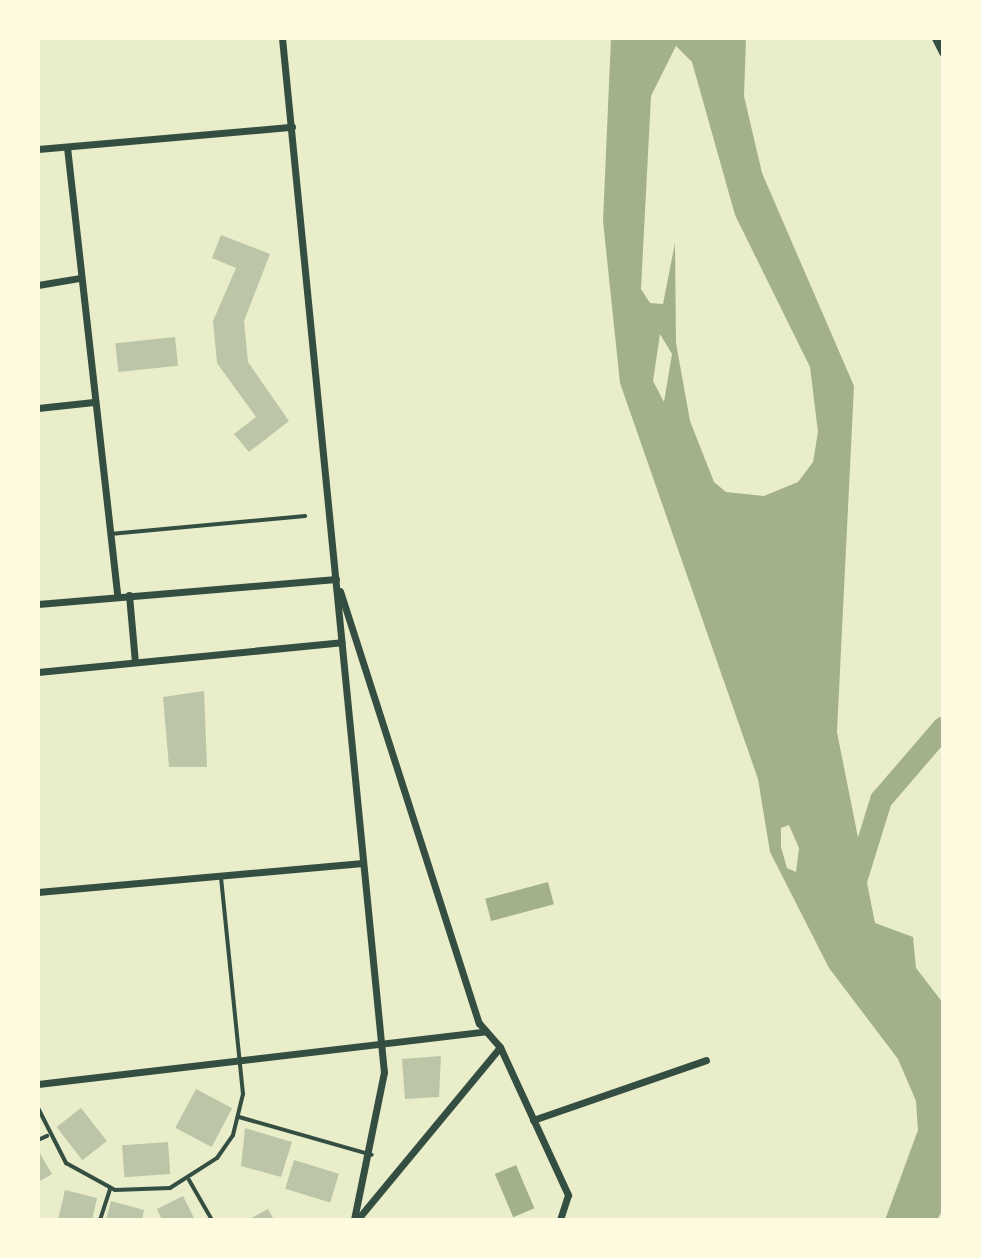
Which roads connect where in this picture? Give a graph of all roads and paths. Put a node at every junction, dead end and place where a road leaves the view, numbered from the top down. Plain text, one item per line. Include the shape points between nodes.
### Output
1 (282, 38) edge
2 (936, 38) edge
3 (943, 52) edge
4 (292, 127) junction
5 (67, 147) junction
6 (38, 149) edge
7 (80, 278) junction
8 (38, 285) edge
9 (94, 402) junction
10 (38, 408) edge
11 (305, 516) dead end
12 (110, 534) junction
13 (335, 575) junction
14 (129, 595) junction
15 (117, 596) junction
16 (38, 604) edge
17 (342, 642) junction
18 (135, 662) junction
19 (38, 672) edge
20 (363, 863) junction
21 (221, 876) junction
22 (38, 892) edge
23 (486, 1031) junction
24 (382, 1047) junction
25 (500, 1047) junction
26 (706, 1060) dead end
27 (240, 1062) junction
28 (38, 1084) edge
29 (38, 1108) edge
30 (239, 1117) junction
31 (533, 1120) junction
32 (47, 1136) junction
33 (38, 1140) edge
34 (372, 1155) junction
35 (189, 1180) junction
36 (110, 1189) junction
37 (100, 1220) edge
38 (212, 1220) edge
39 (355, 1220) edge
40 (560, 1220) edge

1 - 4 street
2 - 3 street
4 - 5 street
4 - 13 street
5 - 6 street
5 - 7 street
7 - 8 street
7 - 9 street
9 - 10 street
9 - 12 street
11 - 12 lane
12 - 15 street
13 - 14 street
13 - 17 street
13 - 23 street via 413,834
14 - 15 street
14 - 18 street
15 - 16 street
17 - 18 street
17 - 20 street
18 - 19 street
20 - 21 street
20 - 24 street
21 - 22 street
21 - 27 lane
23 - 24 street
23 - 25 street
24 - 27 street
24 - 34 street via 384,1088
25 - 31 street
25 - 39 street
26 - 31 street
27 - 28 street
27 - 30 lane
29 - 32 lane
30 - 34 lane
30 - 35 lane via 217,1158
31 - 40 street via 570,1202
32 - 33 lane
32 - 36 lane via 77,1172
34 - 39 street
35 - 36 lane via 143,1193
35 - 38 lane
36 - 37 lane

